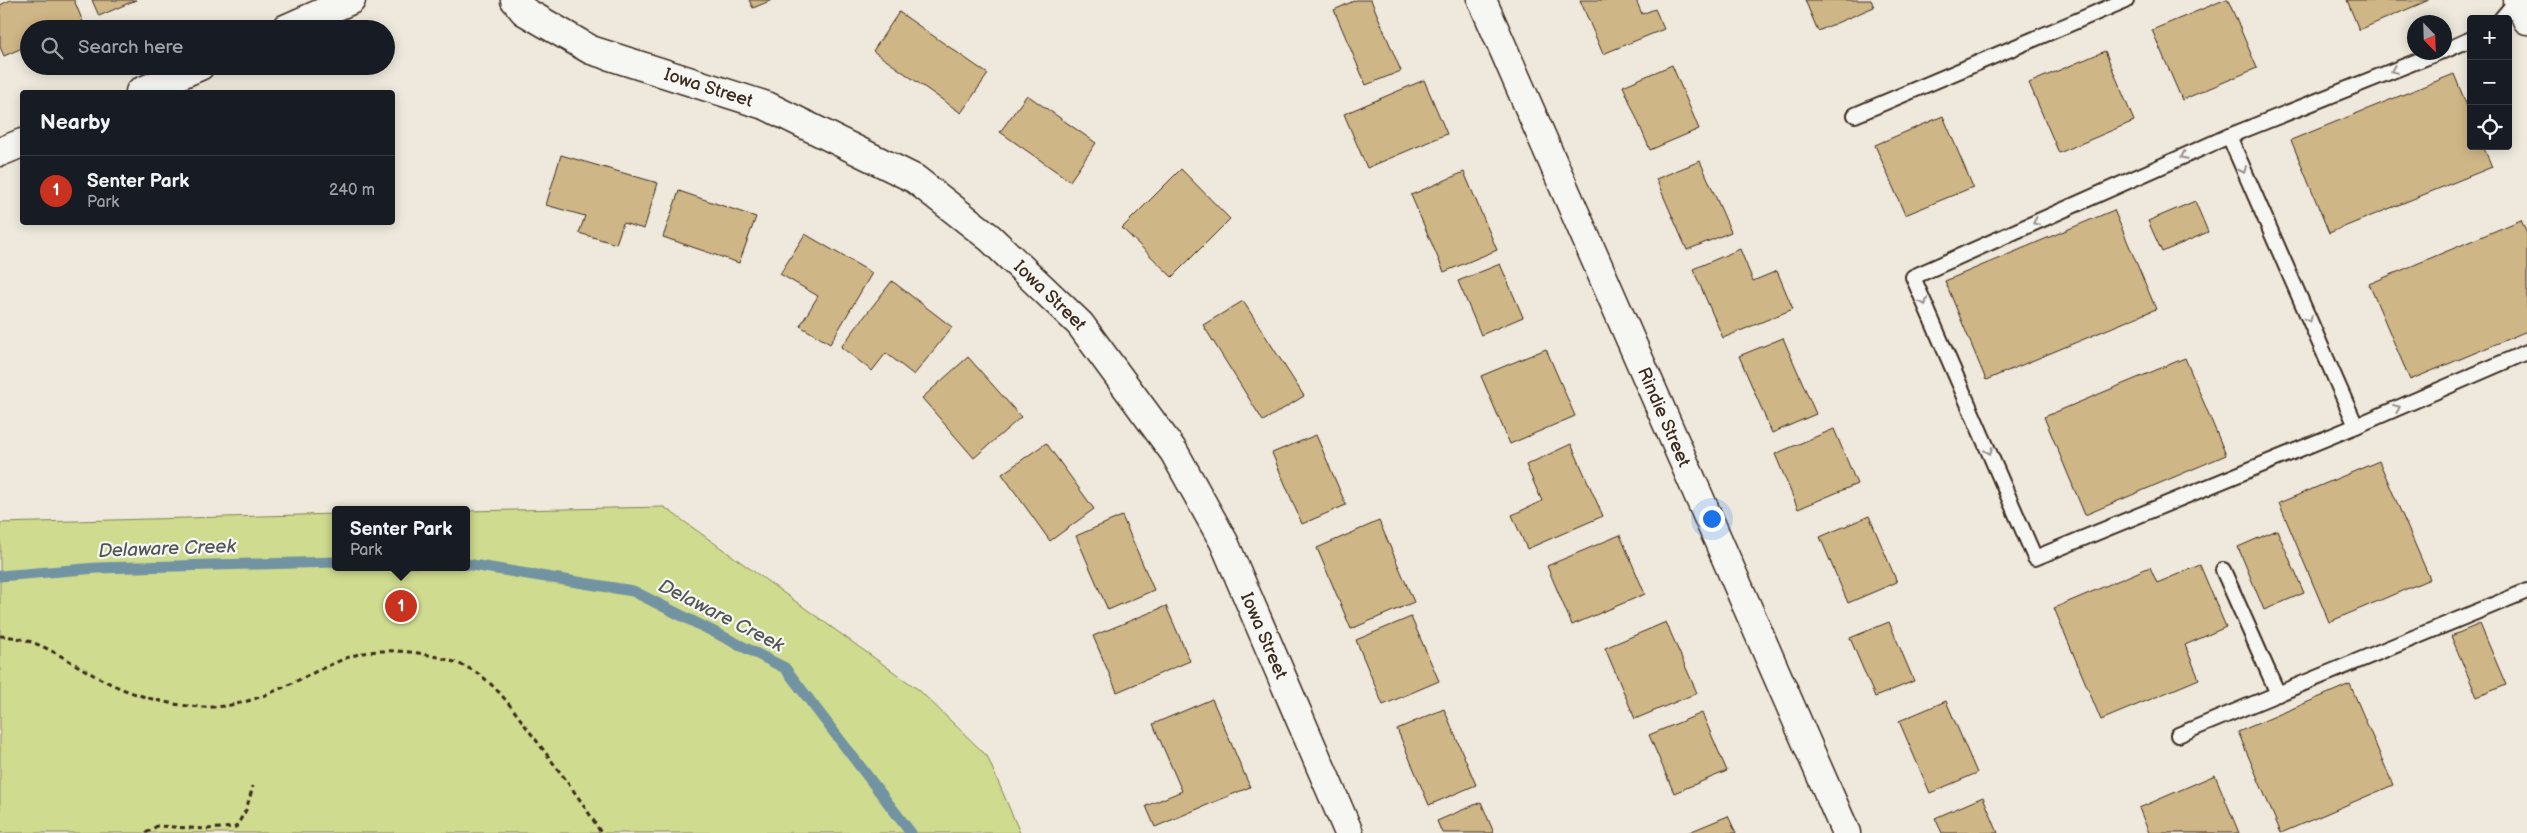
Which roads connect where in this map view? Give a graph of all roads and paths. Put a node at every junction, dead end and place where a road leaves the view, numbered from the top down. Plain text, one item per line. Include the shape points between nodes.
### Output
1 (351, 0) edge
2 (515, 0) edge
3 (1482, 0) edge
4 (2126, 0) edge
5 (2518, 0) edge
6 (2505, 15) edge
7 (305, 20) edge
8 (2527, 20) edge
9 (2467, 41) edge
10 (2452, 47) edge
11 (2420, 60) edge
12 (179, 75) edge
13 (145, 90) edge
14 (1854, 115) dead end
15 (2229, 136) junction
16 (20, 144) edge
17 (0, 152) edge
18 (2527, 352) edge
19 (2356, 426) junction
20 (2223, 570) dead end
21 (2527, 591) edge
22 (0, 636) edge
23 (2278, 694) junction
24 (2178, 735) dead end
25 (253, 786) dead end
26 (146, 833) edge
27 (601, 833) edge
28 (1349, 833) edge
29 (1846, 833) edge

1 - 7 street
2 - 28 street, Iowa Street via 524,11 591,50 767,106 915,179 990,238 1080,324 1174,452 1224,542
3 - 29 street, Rindie Street
4 - 14 lane
5 - 6 lane
5 - 8 street
9 - 10 lane
11 -> 15 lane
12 - 13 street
15 -> 19 lane
15 -> 19 lane via 1913,277 2035,558
16 - 17 street
19 -> 18 lane
20 - 23 lane
21 - 23 lane
22 - 27 path via 15,636 46,647 100,679 144,697 208,707 242,703 353,656 377,651 405,651 448,660 479,675 506,701 587,808
23 - 24 lane
25 - 26 path via 246,810 236,827 157,826

